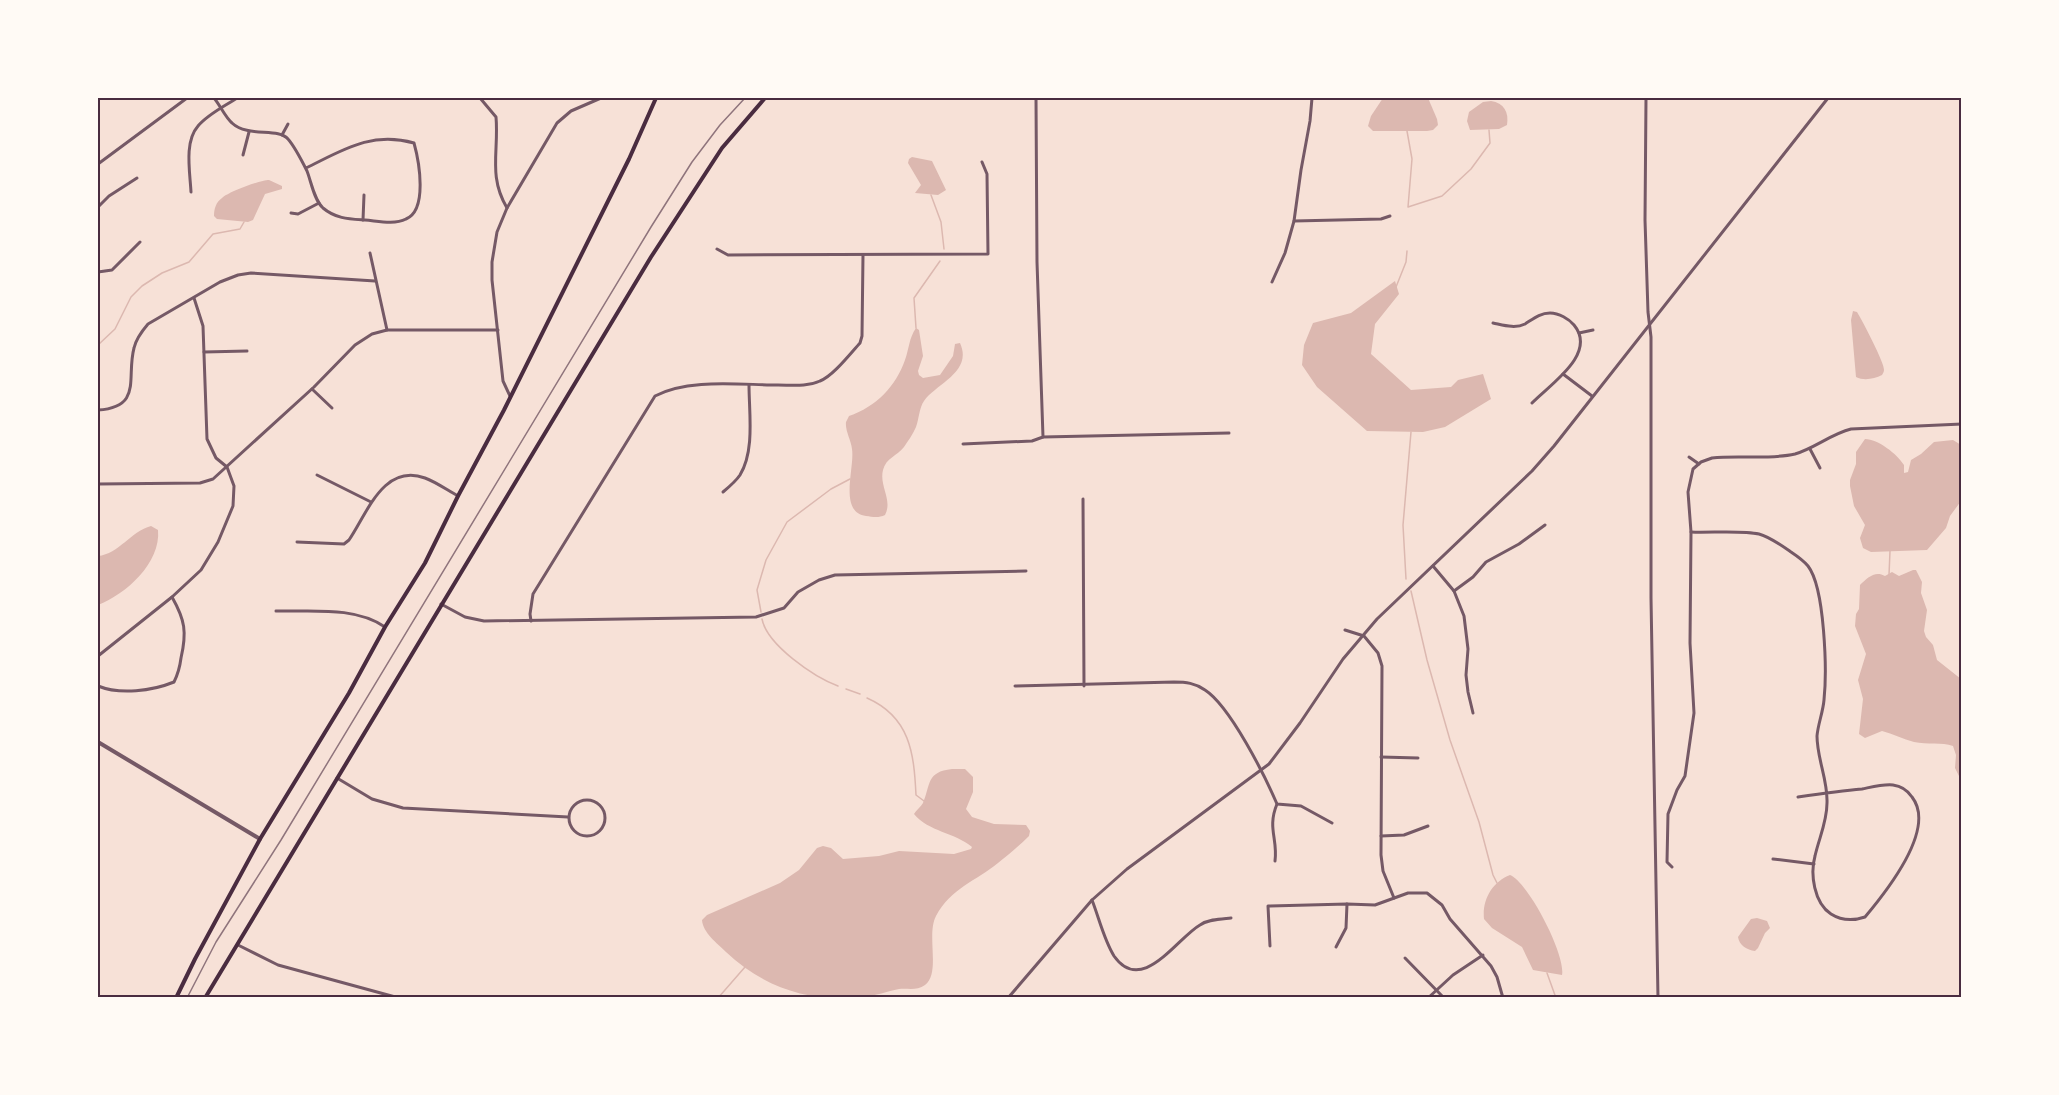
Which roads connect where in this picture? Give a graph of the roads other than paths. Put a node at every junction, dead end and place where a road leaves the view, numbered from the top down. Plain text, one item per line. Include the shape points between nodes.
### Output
1 (187, 98) edge
2 (214, 98) edge
3 (237, 98) edge
4 (480, 98) edge
5 (601, 98) edge
6 (656, 98) edge
7 (765, 98) edge
8 (1036, 98) edge
9 (1312, 98) edge
10 (1646, 98) edge
11 (1828, 98) edge
12 (222, 108) junction
13 (1962, 115) edge
14 (288, 124) dead end
15 (249, 132) junction
16 (282, 135) junction
17 (243, 155) dead end
18 (982, 162) dead end
19 (98, 164) edge
20 (306, 168) junction
21 (136, 178) dead end
22 (191, 192) dead end
23 (364, 195) dead end
24 (319, 203) junction
25 (98, 207) edge
26 (507, 208) junction
27 (291, 213) dead end
28 (1390, 216) dead end
29 (363, 220) junction
30 (1294, 221) junction
31 (140, 242) dead end
32 (717, 249) dead end
33 (370, 253) dead end
34 (863, 255) junction
35 (1962, 264) edge
36 (98, 272) edge
37 (375, 281) junction
38 (1272, 282) dead end
39 (194, 298) junction
40 (1493, 323) dead end
41 (1649, 324) junction
42 (387, 330) junction
43 (498, 330) junction
44 (1593, 330) dead end
45 (1579, 333) junction
46 (247, 351) dead end
47 (203, 352) junction
48 (1563, 374) junction
49 (749, 385) junction
50 (312, 388) junction
51 (510, 396) junction
52 (1592, 396) junction
53 (1532, 403) dead end
54 (332, 408) dead end
55 (98, 410) edge
56 (1962, 424) edge
57 (1229, 433) dead end
58 (1043, 437) junction
59 (963, 444) dead end
60 (1810, 448) junction
61 (1689, 457) dead end
62 (1699, 464) junction
63 (227, 466) junction
64 (1820, 468) dead end
65 (317, 475) dead end
66 (98, 484) edge
67 (723, 492) dead end
68 (458, 496) junction
69 (1083, 499) dead end
70 (371, 502) junction
71 (1545, 525) dead end
72 (1691, 532) junction
73 (297, 542) dead end
74 (1433, 566) junction
75 (1026, 571) dead end
76 (1454, 591) junction
77 (172, 597) junction
78 (441, 604) junction
79 (276, 611) dead end
80 (531, 621) junction
81 (386, 627) junction
82 (1345, 630) dead end
83 (1364, 636) junction
84 (98, 656) edge
85 (98, 686) edge
86 (1084, 686) junction
87 (1015, 687) dead end
88 (1473, 712) dead end
89 (98, 741) edge
90 (1381, 757) junction
91 (1418, 758) dead end
92 (1263, 770) junction
93 (337, 778) junction
94 (1827, 793) junction
95 (1798, 797) dead end
96 (1277, 804) junction
97 (568, 817) junction
98 (1332, 823) dead end
99 (1428, 826) dead end
100 (1381, 836) junction
101 (260, 839) junction
102 (1773, 859) dead end
103 (1275, 861) dead end
104 (1814, 864) junction
105 (1672, 867) dead end
106 (1394, 898) junction
107 (1092, 900) junction
108 (1347, 904) junction
109 (1231, 918) dead end
110 (236, 944) junction
111 (1270, 946) dead end
112 (1336, 947) dead end
113 (1483, 956) junction
114 (1405, 958) dead end
115 (1437, 990) junction
116 (176, 998) edge
117 (205, 998) edge
118 (399, 998) edge
119 (1008, 998) edge
120 (1428, 998) edge
121 (1444, 998) edge
122 (1503, 998) edge
123 (1658, 998) edge

1 - 19 street
2 - 12 street
3 - 12 street
4 - 26 street via 496,117 495,172
5 - 26 street via 571,111 557,123
6 - 51 main road
7 - 78 main road via 722,148 651,257
8 - 58 street
9 - 30 street
10 - 41 street
11 - 41 street
12 - 15 street via 233,124
12 - 22 street via 200,124 191,141
13 - 35 street
14 - 16 street
15 - 16 street
15 - 17 street
16 - 20 street
18 - 34 street via 987,174 988,254
20 - 24 street
20 - 29 street via 358,142 400,139 414,143 420,170 419,203 412,215 389,222
21 - 25 street
23 - 29 street
24 - 27 street via 298,214
24 - 29 street via 335,216
26 - 43 street via 497,232 492,262
28 - 30 street
30 - 38 street
31 - 36 street via 112,270
32 - 34 street via 728,255
33 - 37 street
34 - 49 street via 860,343 820,381
37 - 39 street via 244,274 220,282
37 - 42 street
39 - 47 street via 203,326
39 - 55 street via 159,316 144,329 134,348 132,385 127,396 117,407
40 - 45 street via 1519,326 1552,312 1570,321
41 - 52 street
41 - 123 street
42 - 43 street
42 - 50 street via 360,340
43 - 51 street via 503,381
44 - 45 street
45 - 48 street via 1579,350
46 - 47 street
47 - 63 street via 207,439 216,458
48 - 52 street
48 - 53 street
49 - 67 street via 749,446 745,464 739,477
49 - 80 street via 668,388 655,396 533,594
50 - 54 street
50 - 63 street
51 - 68 main road
52 - 74 street via 1532,471
56 - 60 street via 1851,429
57 - 58 street
58 - 59 street via 1032,441
60 - 62 street via 1785,456 1712,458
60 - 64 street
61 - 62 street
62 - 72 street via 1693,470 1688,492
63 - 66 street via 218,476 200,483
63 - 77 street via 234,500 218,542 201,570
65 - 70 street
68 - 70 street via 424,478 411,476 392,481
68 - 81 main road via 425,563
69 - 86 street
70 - 73 street via 358,528 344,544
71 - 76 street via 1486,561
72 - 94 street via 1758,534 1799,558 1813,574 1825,663 1817,736
72 - 105 street via 1690,643 1695,713 1685,776 1668,814 1667,862
74 - 76 street
74 - 83 street
75 - 80 street via 835,575 798,592 784,608 756,617
76 - 88 street via 1467,631 1466,675
77 - 84 street
77 - 85 street via 184,621 185,634 174,682 150,690 108,690
78 - 80 street via 465,617 484,621
78 - 93 main road
79 - 81 street via 355,614
81 - 101 main road
82 - 83 street
83 - 90 street via 1378,653 1382,666
83 - 92 street via 1342,659
86 - 87 street
86 - 92 street via 1174,682 1197,685 1219,704
89 - 101 street
90 - 91 street
90 - 100 street
92 - 96 street
92 - 107 street via 1127,869
93 - 97 street via 372,799 403,808
93 - 110 main road
94 - 95 street
94 - 104 street
94 - 104 street via 1894,785 1911,795 1918,806 1919,827 1911,851 1865,917 1838,918 1823,908 1818,899
96 - 98 street via 1301,806
96 - 103 street via 1271,820
97 - 97 street via 576,833 584,836 598,833 606,822 602,805 590,800 578,803
99 - 100 street via 1404,835
100 - 106 street via 1383,871
101 - 116 main road
102 - 104 street
106 - 108 street via 1375,905
106 - 113 street via 1416,892 1433,897
107 - 109 street via 1114,956 1135,969 1159,962 1200,925
107 - 119 street
108 - 111 street via 1268,906
108 - 112 street via 1346,928
110 - 117 main road
110 - 118 street via 278,965
113 - 115 street
113 - 122 street via 1497,976
114 - 115 street
115 - 120 street
115 - 121 street

